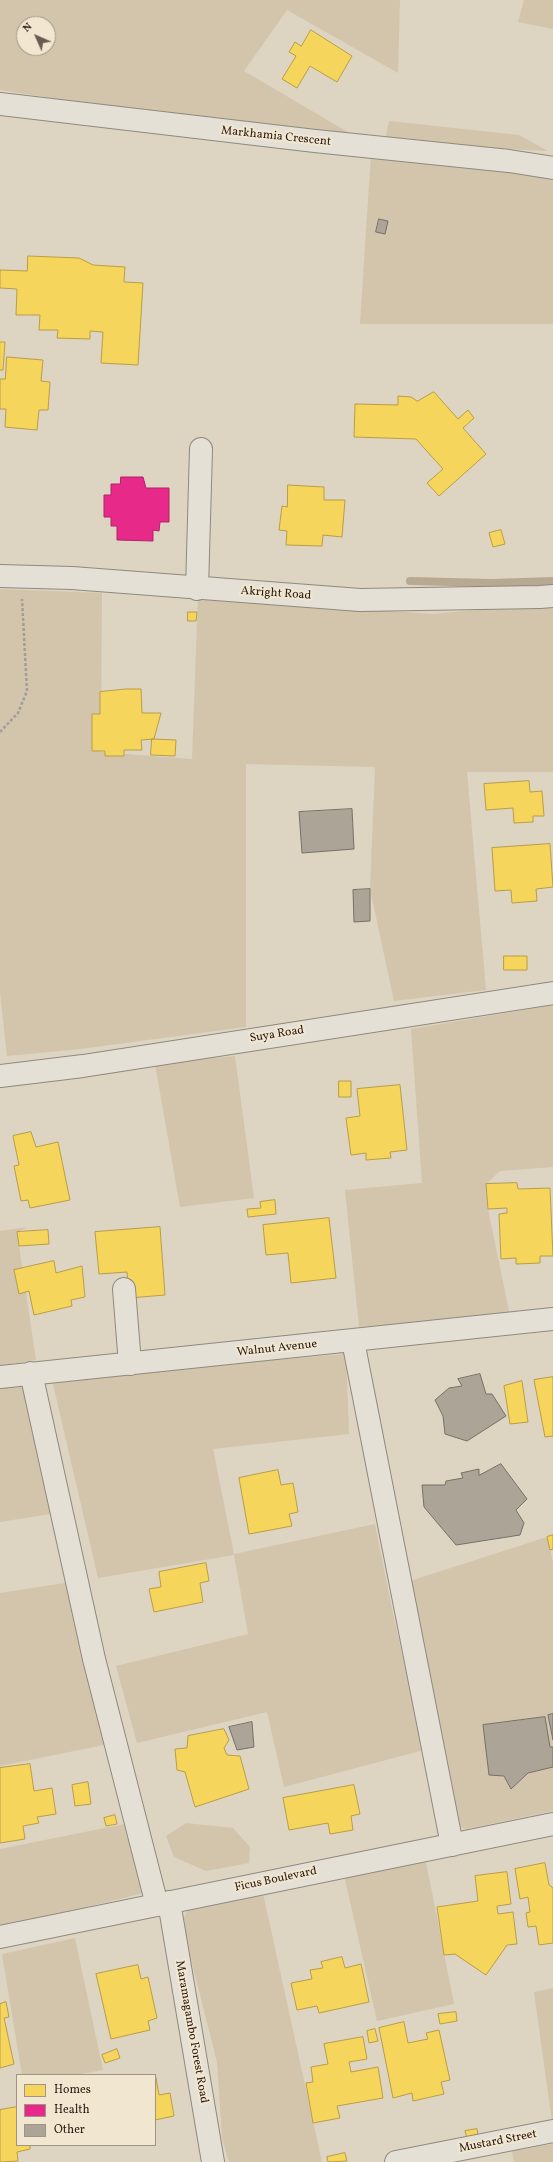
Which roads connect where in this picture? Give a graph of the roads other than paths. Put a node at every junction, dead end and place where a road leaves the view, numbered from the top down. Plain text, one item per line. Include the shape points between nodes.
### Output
1 (0, 104) edge
2 (553, 168) edge
3 (201, 448) dead end
4 (10, 576) edge
5 (197, 589) junction
6 (553, 596) edge
7 (553, 992) edge
8 (0, 1076) edge
9 (124, 1289) dead end
10 (553, 1319) edge
11 (353, 1341) junction
12 (130, 1364) junction
13 (31, 1373) junction
14 (0, 1377) edge
15 (553, 1824) edge
16 (452, 1845) junction
17 (163, 1904) junction
18 (0, 1937) edge
19 (553, 2130) edge
20 (213, 2162) edge
21 (396, 2162) edge

1 - 2 street, Markhamia Crescent
3 - 5 street
4 - 5 street, Akright Road
5 - 6 street, Akright Road via 360,600
7 - 8 street, Suya Road via 83,1066
9 - 12 street
10 - 11 street, Walnut Avenue
11 - 12 street, Walnut Avenue
11 - 16 street
12 - 13 street, Walnut Avenue
13 - 14 street, Walnut Avenue
13 - 17 street, Maramagambo Forest Road via 94,1659
15 - 16 street, Ficus Boulevard
16 - 17 street, Ficus Boulevard
17 - 18 street, Ficus Boulevard
17 - 20 street, Maramagambo Forest Road
19 - 21 street, Mustard Street

